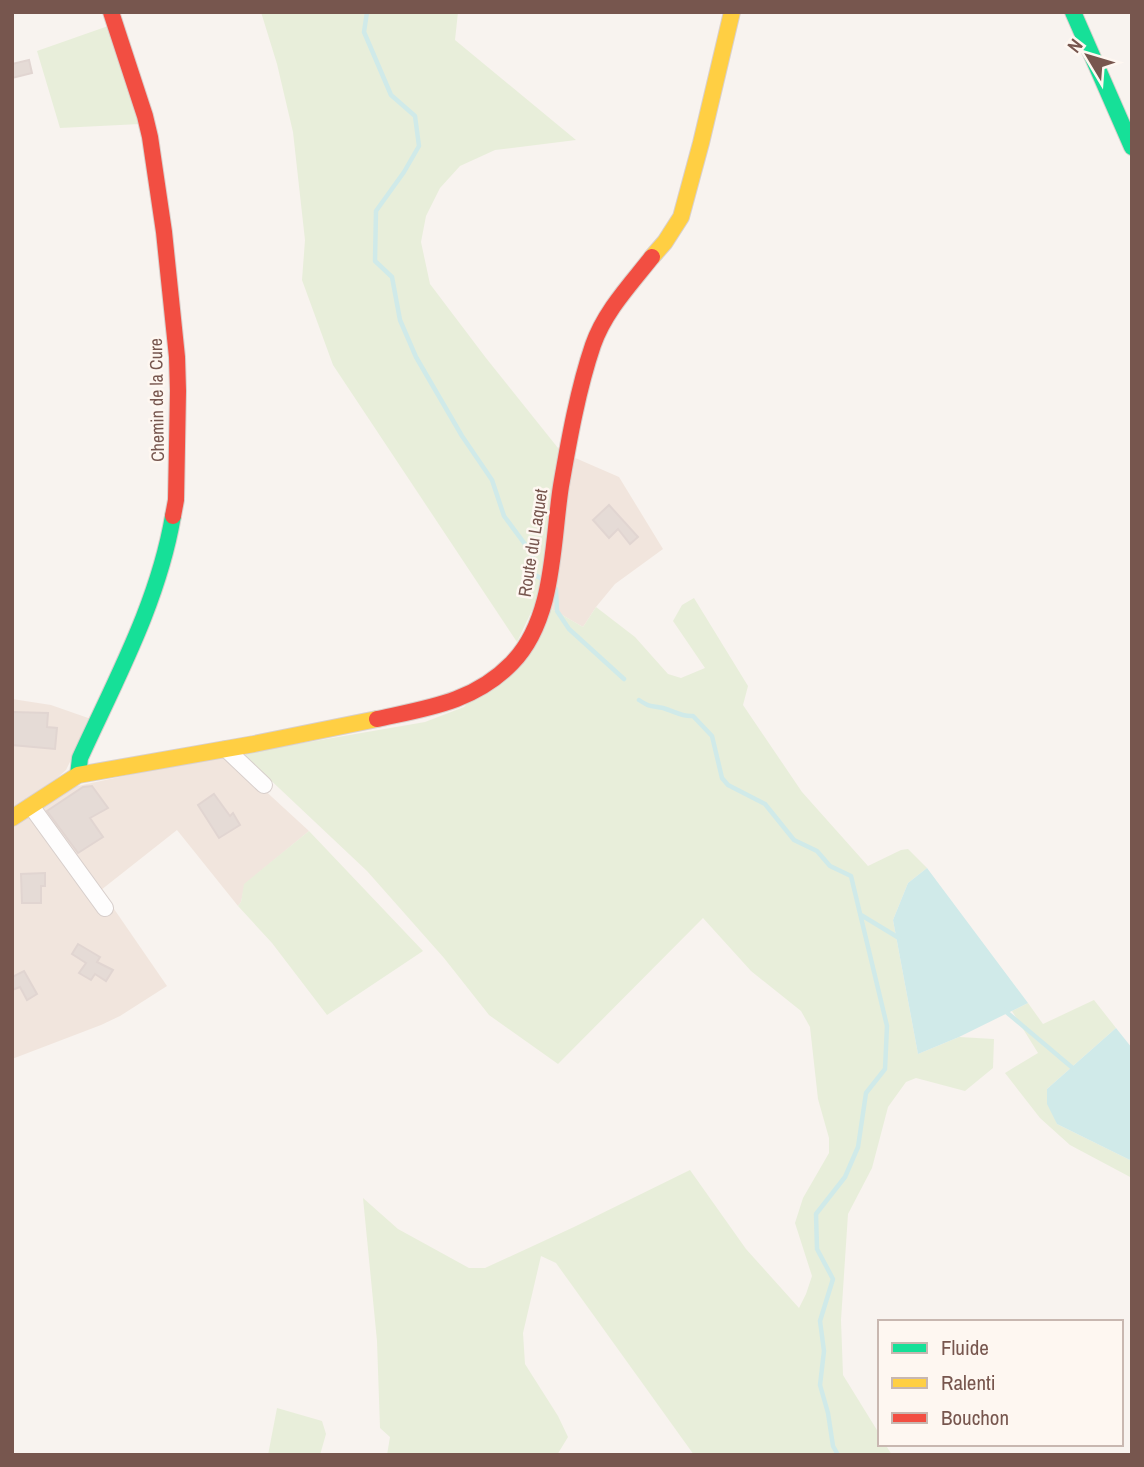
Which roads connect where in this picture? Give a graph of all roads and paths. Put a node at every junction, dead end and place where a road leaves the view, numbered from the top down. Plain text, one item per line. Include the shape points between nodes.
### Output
1 (111, 12) edge
2 (732, 12) edge
3 (1073, 12) edge
4 (1132, 147) edge
5 (226, 749) junction
6 (78, 775) junction
7 (264, 785) dead end
8 (31, 806) junction
9 (12, 818) edge
10 (105, 908) dead end

1 - 6 street, Chemin de la Cure via 145,116 164,232 177,357 176,500 168,546 147,613 80,758
2 - 5 street, Route du Laquet via 681,217 614,305 593,345 562,485 547,582 538,620 524,649 502,671 443,705
3 - 4 street
5 - 6 street, Route du Laquet
5 - 7 street
6 - 8 street, Route du Laquet
8 - 9 street, Route du Laquet
8 - 10 street

